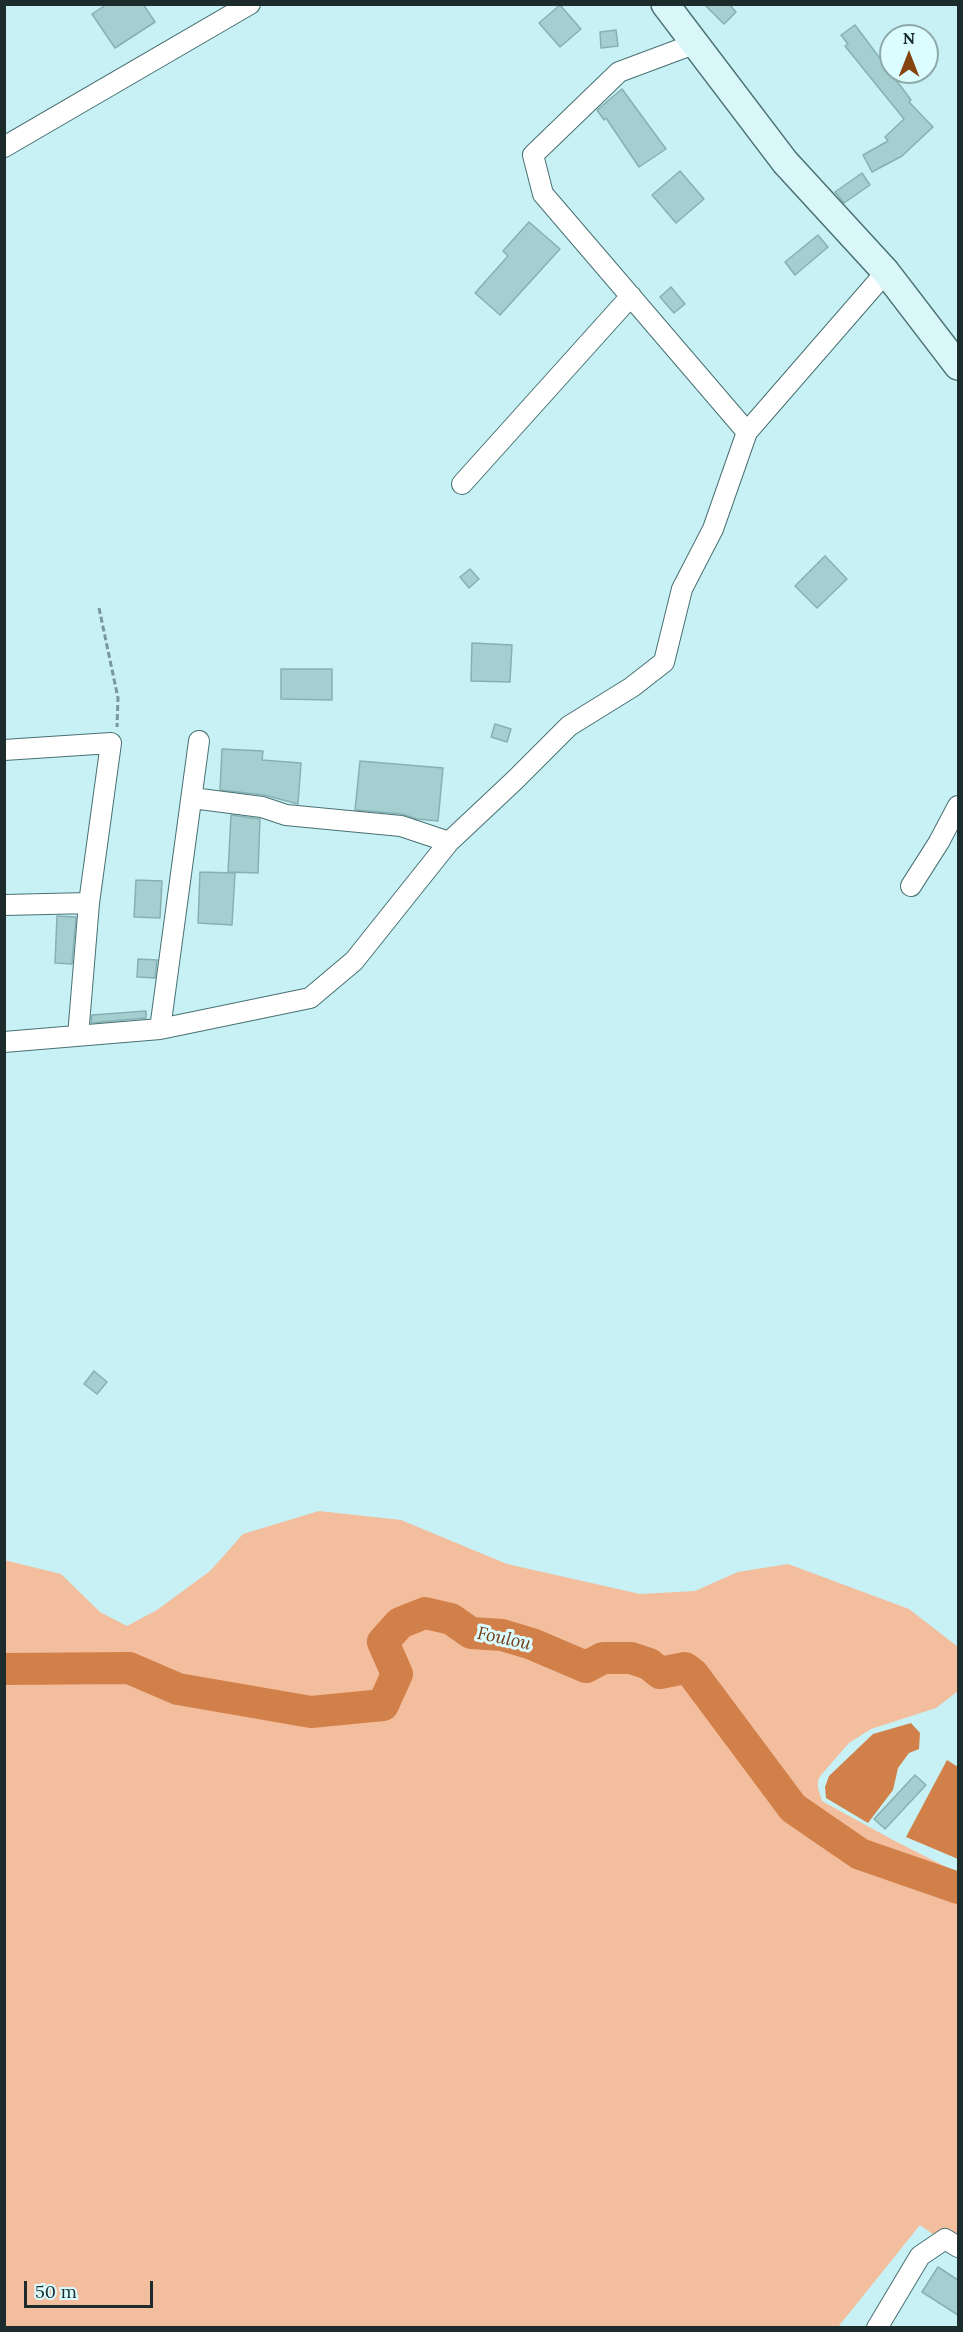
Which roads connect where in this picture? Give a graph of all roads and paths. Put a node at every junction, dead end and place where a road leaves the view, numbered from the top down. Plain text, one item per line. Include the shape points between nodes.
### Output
1 (250, 4) edge
2 (665, 4) edge
3 (694, 44) junction
4 (4, 147) edge
5 (886, 272) junction
6 (631, 296) junction
7 (958, 366) edge
8 (747, 432) junction
9 (462, 484) dead end
10 (99, 608) dead end
11 (199, 741) dead end
12 (111, 743) junction
13 (4, 750) edge
14 (192, 798) junction
15 (958, 806) edge
16 (448, 842) junction
17 (911, 886) dead end
18 (89, 903) junction
19 (4, 905) edge
20 (159, 1029) junction
21 (78, 1036) junction
22 (4, 1042) edge
23 (958, 2247) edge
24 (877, 2328) edge

1 - 4 street
2 - 3 street
3 - 5 street via 785,162
3 - 6 street via 619,72 533,155 543,194
5 - 7 street
5 - 8 street
6 - 8 street
6 - 9 street
8 - 16 street via 713,529 682,589 664,662 569,726
10 - 12 path via 118,698 118,724
11 - 14 street
12 - 13 street
12 - 18 street
14 - 16 street via 262,807 286,815 401,826
14 - 20 street
15 - 17 street
16 - 20 street via 354,961 310,998
18 - 19 street
18 - 21 street
20 - 21 street
21 - 22 street
23 - 24 street via 945,2239 920,2256

